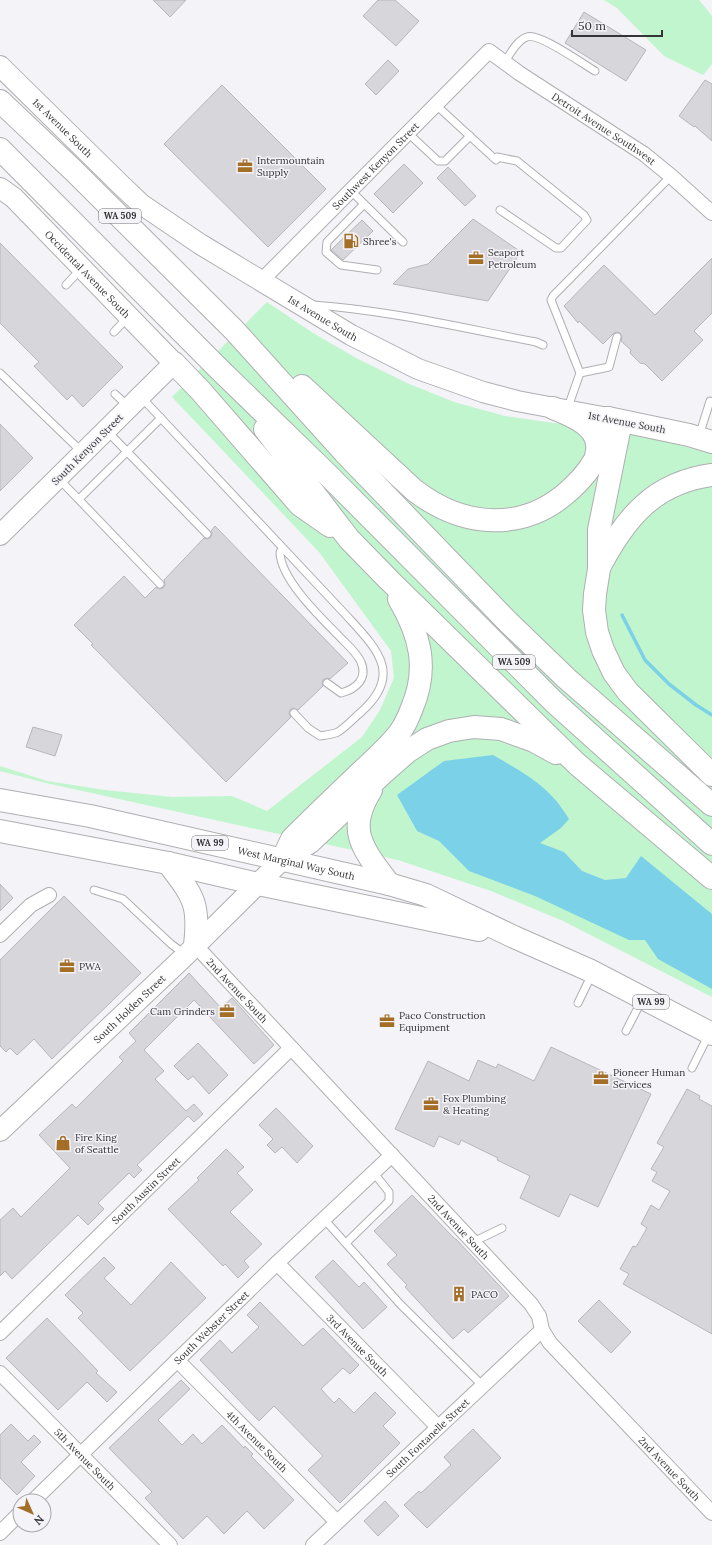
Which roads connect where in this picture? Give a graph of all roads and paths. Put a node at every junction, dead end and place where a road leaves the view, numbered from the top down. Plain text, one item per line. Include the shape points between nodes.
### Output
1 (489, 51) joint
2 (505, 62) junction
3 (0, 66) edge
4 (595, 71) dead end
5 (1, 102) edge
6 (436, 105) junction
7 (408, 132) junction
8 (470, 136) junction
9 (0, 149) edge
10 (671, 176) junction
11 (350, 190) junction
12 (4, 192) edge
13 (364, 204) junction
14 (500, 210) dead end
15 (712, 213) edge
16 (403, 242) dead end
17 (82, 268) junction
18 (377, 270) dead end
19 (262, 280) junction
20 (66, 285) dead end
21 (298, 304) junction
22 (129, 316) junction
23 (234, 330) junction
24 (114, 332) dead end
25 (617, 337) dead end
26 (543, 345) dead end
27 (174, 363) junction
28 (219, 370) junction
29 (0, 373) edge
30 (580, 374) junction
31 (128, 399) junction
32 (710, 401) dead end
33 (560, 409) junction
34 (161, 418) junction
35 (615, 419) junction
36 (106, 430) junction
37 (705, 440) edge
38 (127, 452) junction
39 (83, 453) junction
40 (596, 458) junction
41 (712, 475) edge
42 (58, 478) junction
43 (79, 499) junction
44 (208, 534) dead end
45 (0, 535) edge
46 (349, 539) junction
47 (283, 549) junction
48 (599, 569) junction
49 (389, 580) junction
50 (160, 584) dead end
51 (327, 683) dead end
52 (294, 713) dead end
53 (577, 764) junction
54 (382, 774) junction
55 (712, 775) edge
56 (0, 787) edge
57 (0, 800) edge
58 (712, 805) edge
59 (90, 816) junction
60 (0, 831) edge
61 (712, 844) edge
62 (283, 859) junction
63 (168, 863) junction
64 (712, 878) edge
65 (258, 884) junction
66 (389, 884) junction
67 (94, 890) dead end
68 (49, 895) dead end
69 (0, 935) edge
70 (514, 937) junction
71 (191, 950) junction
72 (593, 971) junction
73 (643, 998) junction
74 (578, 1003) dead end
75 (626, 1031) dead end
76 (711, 1034) edge
77 (291, 1048) junction
78 (692, 1068) dead end
79 (0, 1131) edge
80 (392, 1155) junction
81 (373, 1172) junction
82 (324, 1219) junction
83 (502, 1228) dead end
84 (473, 1242) junction
85 (346, 1243) junction
86 (277, 1263) junction
87 (542, 1330) junction
88 (0, 1333) edge
89 (177, 1360) junction
90 (0, 1373) edge
91 (483, 1386) junction
92 (438, 1427) junction
93 (81, 1454) junction
94 (41, 1493) edge
95 (712, 1513) edge
96 (12, 1521) edge
97 (337, 1522) junction
98 (0, 1533) edge
99 (170, 1545) edge
100 (313, 1545) edge

1 - 2 street, Detroit Avenue Southwest
1 - 6 street, Southwest Kenyon Street
2 - 4 lane via 525,37 532,36
2 - 10 street, Detroit Avenue Southwest via 644,154
3 - 19 street, 1st Avenue South via 141,204 200,244
5 - 23 main road, WA 509
6 - 7 street, Southwest Kenyon Street
6 - 8 lane
7 - 8 lane via 438,161 445,161
7 - 11 street, Southwest Kenyon Street
8 - 14 lane via 496,158 517,162 587,220 561,248 556,248
9 - 28 main road, WA 509
10 - 15 street, Detroit Avenue Southwest
10 - 30 lane via 551,300
11 - 13 lane
11 - 19 street, Southwest Kenyon Street
12 - 17 street, Occidental Avenue South
13 - 16 lane
13 - 18 lane via 327,242 326,252 341,265
17 - 20 lane
17 - 22 street, Occidental Avenue South
19 - 21 street, 1st Avenue South
21 - 26 lane via 373,312
21 - 33 street, 1st Avenue South via 351,335 418,369 483,392
22 - 24 lane
22 - 27 street, Occidental Avenue South
23 - 40 main road via 244,331 428,502 459,516 494,521 512,520 532,514 566,494 579,482
23 - 58 main road, WA 509 via 344,452 508,622 566,678
25 - 30 lane via 609,368
27 - 31 street, South Kenyon Street
27 - 46 main road via 300,504
28 - 46 main road
28 - 61 main road, WA 509 via 324,471 554,702
29 - 39 lane
30 - 33 lane
31 - 34 lane
31 - 36 street, South Kenyon Street
32 - 37 lane
33 - 35 street, 1st Avenue South
33 - 40 main road via 589,429 597,444
34 - 38 lane
34 - 47 lane
35 - 37 main road, 1st Avenue South
35 - 40 main road
35 - 48 main road via 599,530
36 - 38 lane
36 - 39 street, South Kenyon Street
38 - 43 lane
38 - 44 lane
39 - 42 street, South Kenyon Street
41 - 48 main road via 672,486 655,496 636,512 619,533
42 - 43 lane
42 - 45 street, South Kenyon Street
43 - 50 lane
46 - 49 main road
47 - 51 lane via 280,557 291,583 356,653 361,663 361,681 351,690 341,693
47 - 52 lane via 368,640 378,655 384,672 380,689 365,709 338,732 320,736
48 - 55 main road via 594,610 597,632 614,673 628,692
49 - 53 main road
49 - 62 main road via 410,618 417,639 422,660 418,695 400,732 292,839
53 - 54 main road via 534,741 501,728 474,727 427,738
53 - 64 main road
54 - 62 main road via 310,842
54 - 66 main road via 364,801 359,815 359,827 361,841 367,853
56 - 59 main road
57 - 59 main road, West Marginal Way South / WA 99
59 - 62 main road, West Marginal Way South / WA 99
60 - 63 main road, West Marginal Way South
62 - 65 street, South Holden Street
62 - 66 main road, West Marginal Way South / WA 99
63 - 65 main road, West Marginal Way South
63 - 71 main road via 189,892 196,909 197,927
65 - 70 main road, West Marginal Way South
65 - 71 street, South Holden Street
66 - 70 main road, West Marginal Way South / WA 99 via 426,895
67 - 71 lane via 123,899 171,944
68 - 69 street via 31,905
70 - 72 main road, West Marginal Way South / WA 99
71 - 77 street, 2nd Avenue South
71 - 79 street, South Holden Street
72 - 73 main road, West Marginal Way South / WA 99
72 - 74 lane
73 - 75 lane
73 - 76 main road, West Marginal Way South / WA 99
76 - 78 lane
77 - 80 street, 2nd Avenue South
77 - 88 street, South Austin Street
80 - 81 street, South Webster Street
80 - 84 street, 2nd Avenue South
81 - 82 street, South Webster Street
81 - 85 lane via 389,1192 389,1201
82 - 85 lane
82 - 86 street, South Webster Street
83 - 84 lane
84 - 87 street, 2nd Avenue South via 536,1310
85 - 91 lane via 400,1304
86 - 89 street, South Webster Street
86 - 92 street, 3rd Avenue South
87 - 91 street, South Fontanelle Street
87 - 95 street, 2nd Avenue South via 550,1343
89 - 93 street, South Webster Street via 104,1426
89 - 97 street, 4th Avenue South
90 - 93 street, 5th Avenue South
91 - 92 street, South Fontanelle Street
92 - 97 street, South Fontanelle Street
93 - 94 street, South Webster Street
93 - 99 street, 5th Avenue South
96 - 98 street
97 - 100 street, South Fontanelle Street

